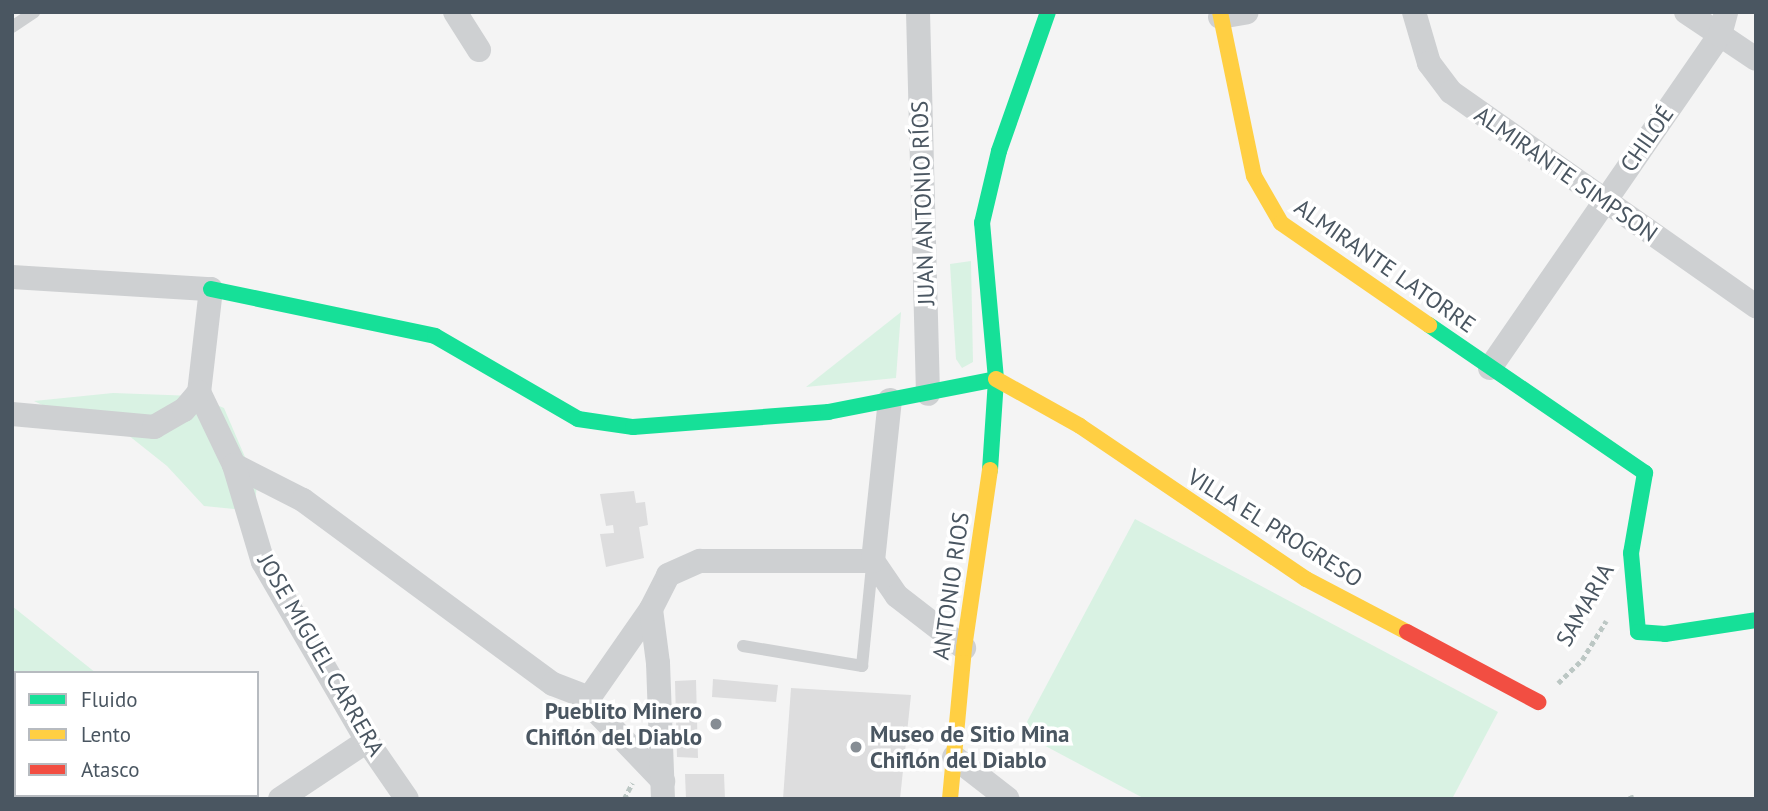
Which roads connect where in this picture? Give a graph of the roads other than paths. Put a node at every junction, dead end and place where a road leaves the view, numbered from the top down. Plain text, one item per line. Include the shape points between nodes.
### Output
1 (34, 12) edge
2 (454, 12) edge
3 (918, 12) edge
4 (1048, 12) edge
5 (1247, 12) edge
6 (1414, 12) edge
7 (1686, 12) edge
8 (1220, 15) edge
9 (1723, 24) edge
10 (12, 27) edge
11 (480, 50) dead end
12 (1756, 59) edge
13 (1603, 202) junction
14 (12, 277) edge
15 (211, 289) junction
16 (1756, 306) edge
17 (1490, 368) junction
18 (996, 379) junction
19 (199, 392) junction
20 (928, 394) junction
21 (891, 400) junction
22 (12, 414) edge
23 (234, 465) junction
24 (1645, 473) joint
25 (873, 561) junction
26 (651, 609) junction
27 (1756, 620) edge
28 (743, 646) dead end
29 (964, 648) junction
30 (589, 698) junction
31 (1538, 702) road end
32 (367, 741) junction
33 (954, 757) junction
34 (663, 790) edge
35 (280, 799) edge
36 (407, 799) edge
37 (950, 799) edge
38 (1008, 799) edge

1 - 10 lane
2 - 11 street
3 - 20 street, JUAN ANTONIO RÍOS
4 - 18 street, ANTONIO RIOS via 999,151 982,223
5 - 8 street
6 - 13 street, ALMIRANTE SIMPSON via 1429,63 1451,92
7 - 9 street
8 - 17 street, ALMIRANTE LATORRE via 1254,176 1270,209 1295,233
9 - 12 street
9 - 13 street, CHILOÉ
13 - 16 street, ALMIRANTE SIMPSON
13 - 17 street, CHILOÉ
14 - 15 street
15 - 19 street
15 - 21 street via 435,336 578,419 633,427 828,412
17 - 24 street, ALMIRANTE LATORRE
18 - 20 street
18 - 29 street, ANTONIO RIOS via 988,494
18 - 31 street, VILLA EL PROGRESO via 1080,426 1306,579
19 - 22 street via 184,410 154,427
19 - 23 street, JOSE MIGUEL CARRERA
20 - 21 street
21 - 25 street
23 - 30 street via 303,500 553,684
23 - 32 street, JOSE MIGUEL CARRERA via 263,562
24 - 27 street, SAMARIA via 1631,553 1638,632 1665,634
25 - 26 street via 701,561 668,575
25 - 28 lane via 862,666
25 - 29 street via 897,596
26 - 30 street
26 - 34 street
29 - 33 street, ANTONIO RIOS
30 - 34 street
32 - 35 street
32 - 36 street, JOSE MIGUEL CARRERA
33 - 37 street, ANTONIO RIOS
33 - 38 street

